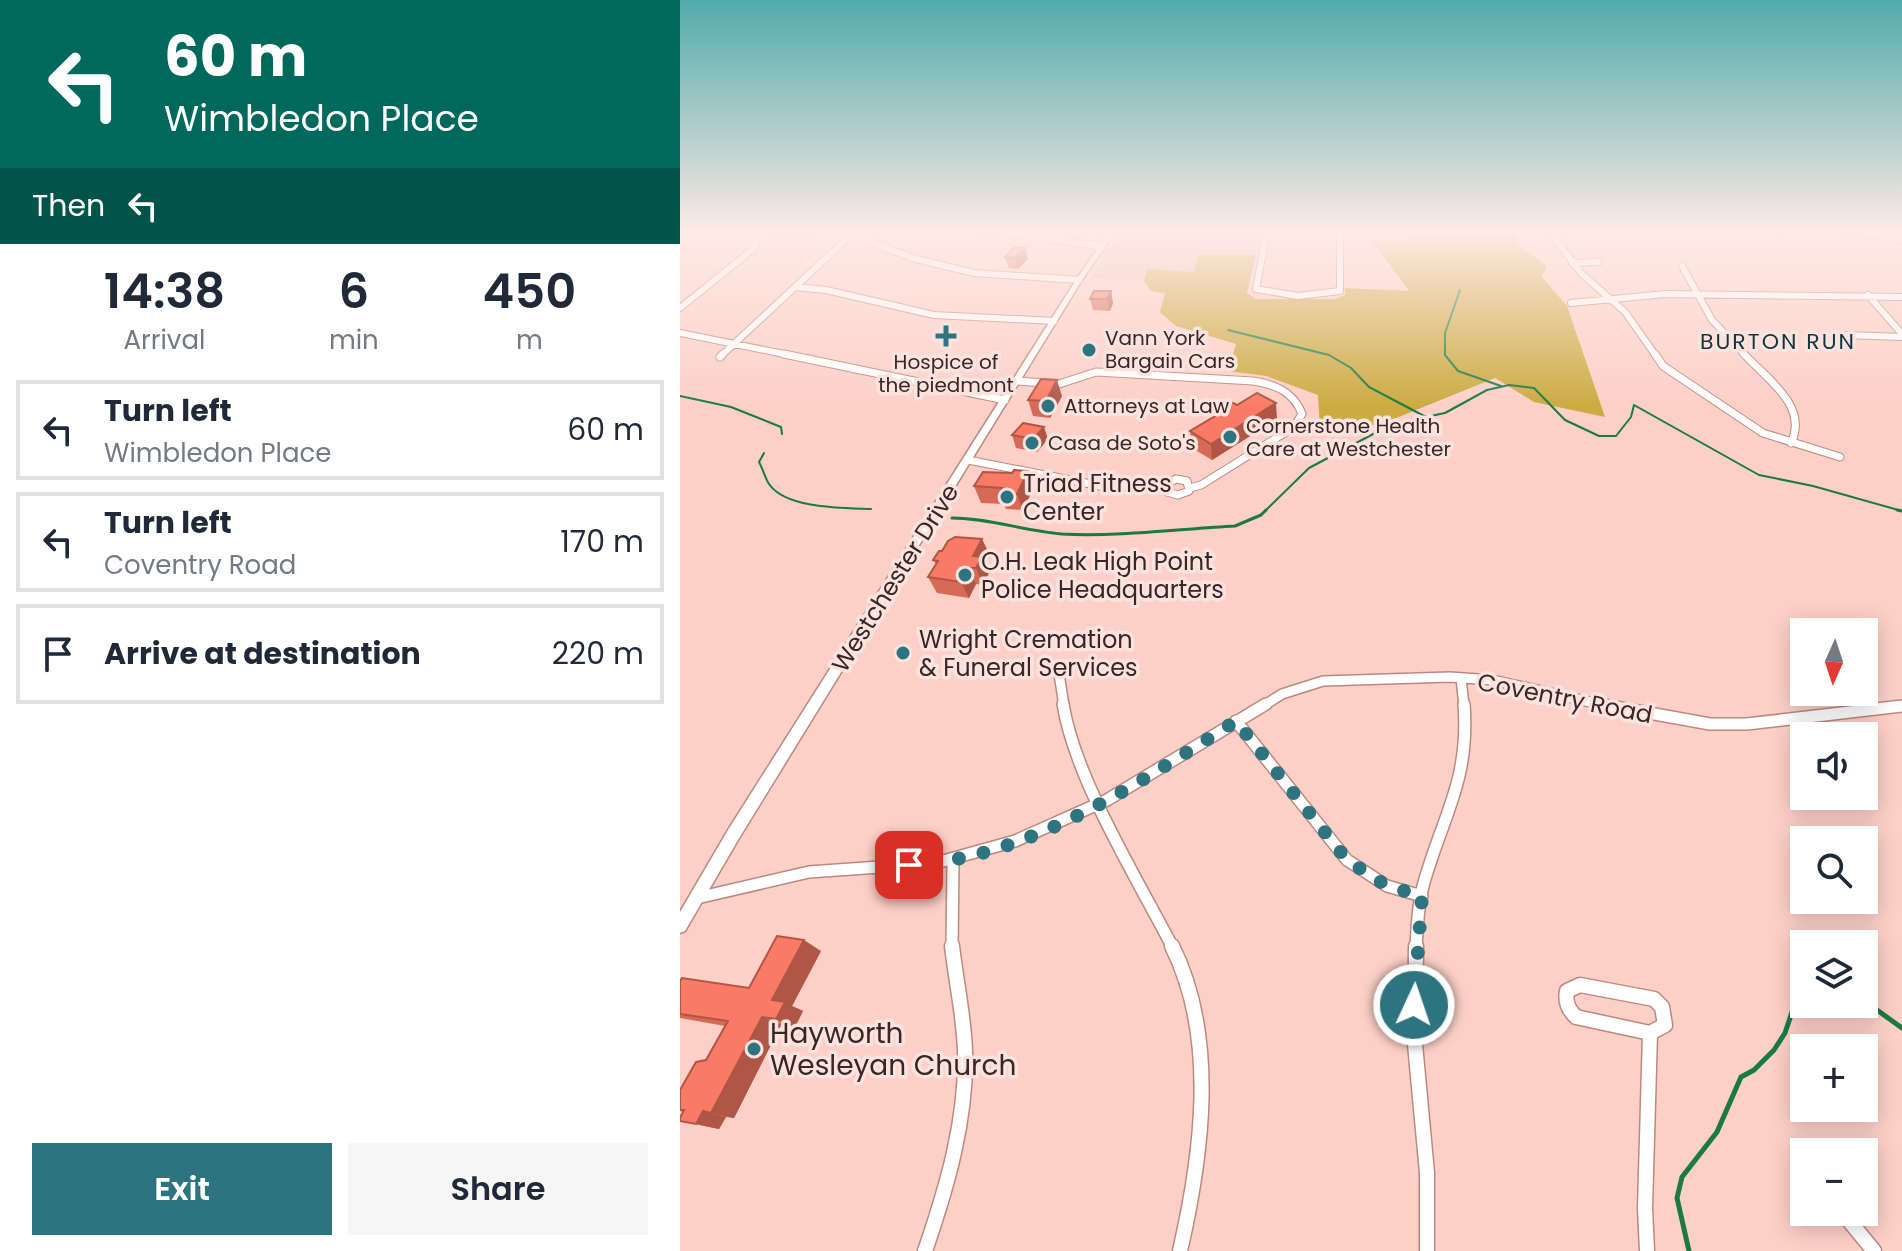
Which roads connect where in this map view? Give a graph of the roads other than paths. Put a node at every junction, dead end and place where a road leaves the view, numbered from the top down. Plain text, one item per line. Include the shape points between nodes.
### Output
1 (703, 289) edge
2 (792, 289) edge
3 (828, 289) edge
4 (1073, 289) edge
5 (1256, 289) edge
6 (1337, 289) edge
7 (1600, 289) edge
8 (1695, 289) edge
9 (1698, 295) junction
10 (1868, 295) junction
11 (1902, 297) edge
12 (1613, 301) junction
13 (1571, 303) dead end
14 (680, 308) edge
15 (1054, 321) junction
16 (680, 333) edge
17 (1846, 335) dead end
18 (1902, 336) edge
19 (735, 343) junction
20 (720, 357) dead end
21 (1017, 381) junction
22 (1005, 400) junction
23 (1791, 443) junction
24 (1840, 457) dead end
25 (968, 460) junction
26 (1165, 487) junction
27 (1190, 488) junction
28 (1058, 667) dead end
29 (1461, 678) junction
30 (1902, 706) edge
31 (1236, 721) junction
32 (1099, 804) junction
33 (953, 859) junction
34 (1422, 896) junction
35 (697, 898) junction
36 (680, 926) edge
37 (1650, 1033) junction
38 (1853, 1226) edge
39 (925, 1251) edge
40 (1180, 1251) edge
41 (1427, 1251) edge
42 (1647, 1251) edge
43 (1874, 1251) edge

1 - 14 street
2 - 19 street
3 - 15 street via 937,315
4 - 15 main road, Westchester Drive
5 - 6 street via 1270,295
7 - 12 street
8 - 9 street
9 - 10 street
9 - 12 street
9 - 23 street via 1712,320 1792,405 1798,429
10 - 11 street
10 - 18 street
12 - 13 street
12 - 23 street via 1663,366 1763,433
15 - 21 main road, Westchester Drive
16 - 19 street
17 - 18 street
19 - 20 street
19 - 22 street
21 - 22 main road, Westchester Drive
21 - 27 street via 1059,384 1096,372 1253,381 1276,384 1301,407 1294,427
22 - 25 main road, Westchester Drive
23 - 24 street
25 - 26 street via 1106,487
25 - 35 main road, Westchester Drive
26 - 27 street via 1178,495
26 - 27 street via 1180,479
28 - 32 street via 1068,734
29 - 30 street, Coventry Road via 1527,686 1710,724
29 - 31 street, Coventry Road via 1323,681 1282,694
29 - 34 street via 1467,731 1464,761
31 - 32 street, Coventry Road
31 - 34 street via 1347,860 1387,886
32 - 33 street, Coventry Road via 1015,841
32 - 40 street via 1176,955 1195,1017 1201,1087 1196,1181
33 - 35 street, Coventry Road via 809,872
33 - 39 street via 951,940 965,1049 964,1085 948,1185
34 - 41 street via 1414,1005 1428,1151
35 - 36 main road, Westchester Drive
37 - 37 street via 1665,1025 1662,1007 1654,999 1580,985 1567,991 1566,1003 1576,1017
37 - 42 street
38 - 43 street

